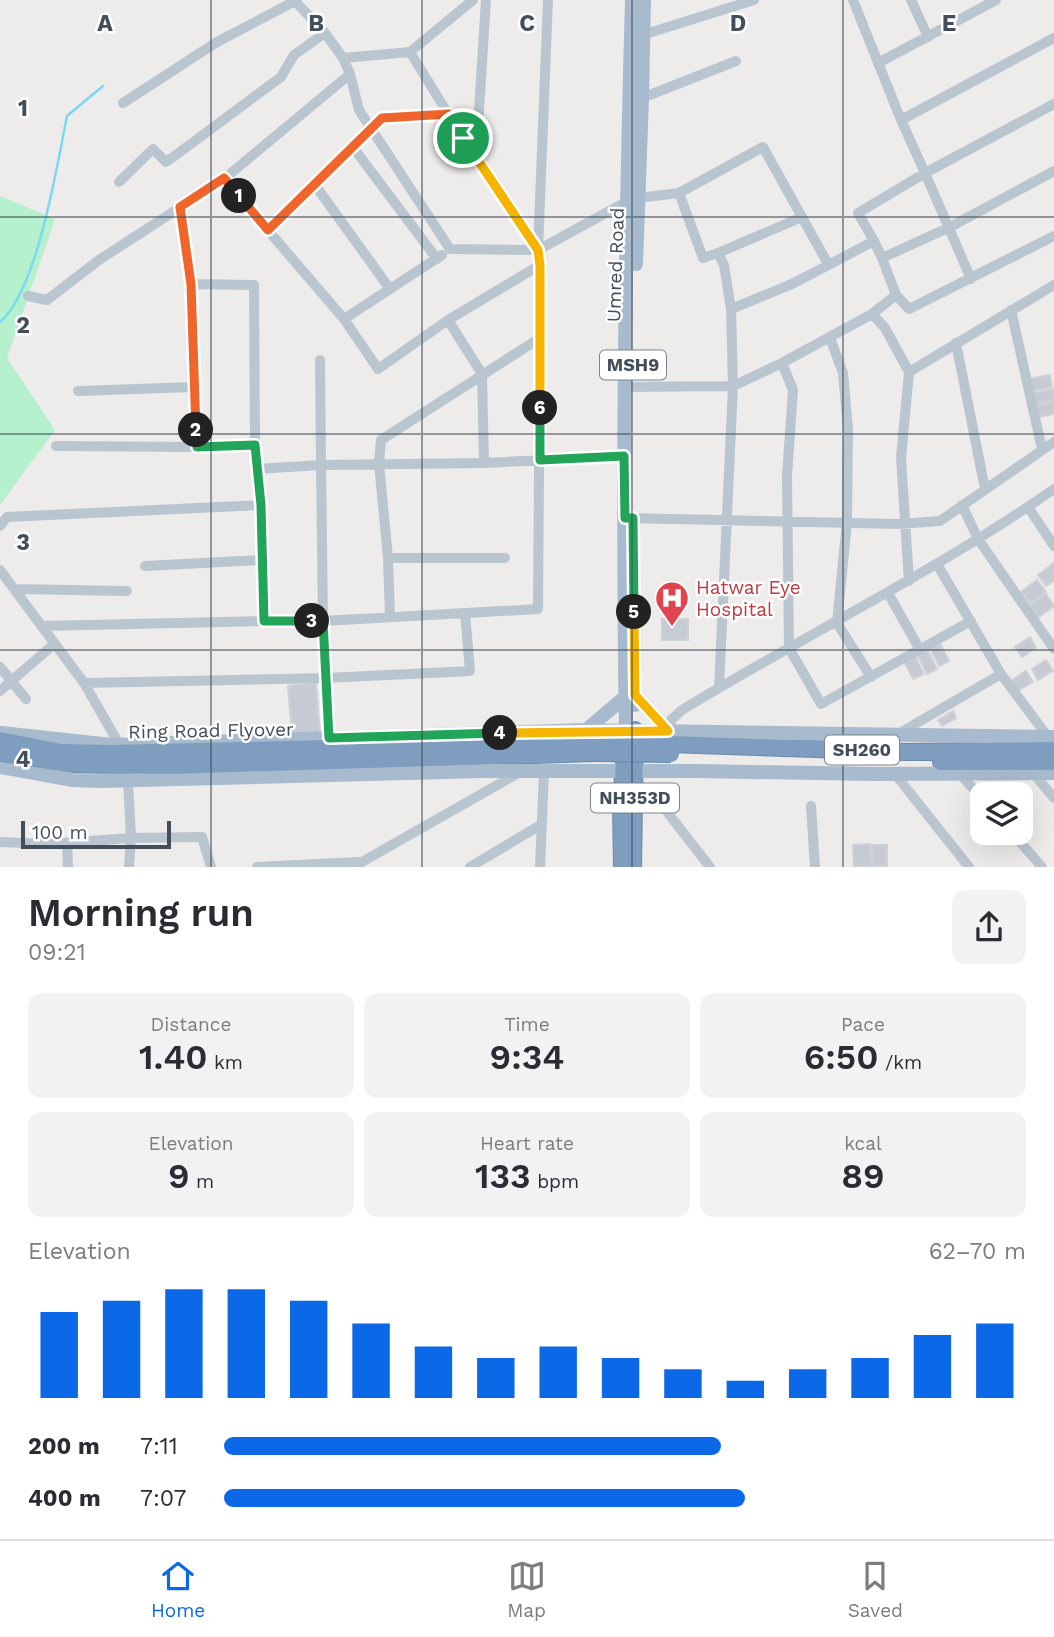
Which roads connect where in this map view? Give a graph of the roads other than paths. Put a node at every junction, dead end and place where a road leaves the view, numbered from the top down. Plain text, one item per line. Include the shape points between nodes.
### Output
1 (295, 0) edge
2 (473, 0) edge
3 (486, 0) edge
4 (548, 0) edge
5 (632, 0) edge
6 (643, 0) edge
7 (754, 0) edge
8 (853, 0) edge
9 (911, 0) edge
10 (996, 0) edge
11 (739, 3) edge
12 (325, 33) junction
13 (637, 36) junction
14 (928, 37) junction
15 (1054, 38) edge
16 (410, 51) junction
17 (343, 58) junction
18 (736, 61) dead end
19 (878, 64) junction
20 (350, 74) junction
21 (642, 98) junction
22 (123, 103) dead end
23 (1054, 104) edge
24 (449, 114) junction
25 (901, 120) junction
26 (370, 127) junction
27 (463, 138) junction
28 (352, 146) junction
29 (1054, 171) edge
30 (925, 173) junction
31 (224, 178) junction
32 (119, 181) dead end
33 (315, 185) junction
34 (679, 193) junction
35 (632, 200) junction
36 (180, 207) junction
37 (802, 217) junction
38 (950, 227) junction
39 (268, 230) junction
40 (1054, 236) edge
41 (874, 241) junction
42 (450, 249) junction
43 (538, 250) junction
44 (718, 253) junction
45 (437, 258) junction
46 (882, 258) junction
47 (828, 264) junction
48 (540, 265) junction
49 (971, 279) junction
50 (191, 284) junction
51 (1054, 285) edge
52 (390, 289) junction
53 (896, 295) junction
54 (28, 296) dead end
55 (732, 309) junction
56 (1011, 310) junction
57 (872, 313) junction
58 (344, 319) junction
59 (448, 320) junction
60 (541, 338) junction
61 (830, 338) junction
62 (956, 343) junction
63 (320, 360) dead end
64 (782, 363) junction
65 (909, 372) junction
66 (482, 374) junction
67 (733, 386) junction
68 (194, 387) junction
69 (628, 387) junction
70 (78, 391) dead end
71 (1054, 442) edge
72 (255, 445) junction
73 (55, 446) dead end
74 (197, 447) junction
75 (1042, 449) junction
76 (624, 456) junction
77 (540, 460) junction
78 (379, 463) junction
79 (484, 463) junction
80 (321, 465) junction
81 (257, 469) junction
82 (985, 489) junction
83 (1054, 489) edge
84 (261, 505) junction
85 (962, 505) junction
86 (1028, 507) junction
87 (629, 518) junction
88 (725, 519) junction
89 (787, 521) junction
90 (846, 522) junction
91 (904, 523) junction
92 (0, 526) edge
93 (978, 539) junction
94 (1054, 546) edge
95 (388, 558) junction
96 (505, 558) dead end
97 (262, 560) junction
98 (937, 564) junction
99 (145, 566) dead end
100 (0, 570) edge
101 (909, 581) junction
102 (14, 589) junction
103 (128, 591) dead end
104 (888, 593) junction
105 (464, 613) junction
106 (390, 617) junction
107 (264, 621) junction
108 (323, 621) junction
109 (971, 621) junction
110 (837, 623) junction
111 (41, 625) junction
112 (54, 644) junction
113 (789, 649) junction
114 (1054, 649) edge
115 (920, 650) junction
116 (0, 667) edge
117 (1001, 674) junction
118 (871, 677) junction
119 (326, 678) junction
120 (11, 681) junction
121 (84, 683) junction
122 (719, 688) junction
123 (0, 691) edge
124 (630, 696) junction
125 (26, 699) dead end
126 (631, 730) junction
127 (0, 733) edge
128 (897, 735) junction
129 (329, 738) junction
130 (0, 740) edge
131 (669, 740) junction
132 (1052, 741) edge
133 (593, 742) junction
134 (118, 744) junction
135 (0, 754) edge
136 (1054, 762) edge
137 (0, 767) edge
138 (522, 771) junction
139 (544, 771) junction
140 (630, 771) junction
141 (662, 771) junction
142 (1033, 773) junction
143 (1054, 773) edge
144 (895, 774) junction
145 (960, 774) junction
146 (128, 780) junction
147 (970, 785) edge
148 (635, 797) junction
149 (1054, 798) edge
150 (811, 806) dead end
151 (542, 824) junction
152 (131, 838) junction
153 (0, 842) edge
154 (67, 843) junction
155 (1023, 845) edge
156 (359, 865) edge
157 (68, 867) edge
158 (129, 867) edge
159 (211, 867) edge
160 (257, 867) edge
161 (470, 867) edge
162 (540, 867) edge
163 (622, 867) edge
164 (633, 867) edge
165 (710, 867) edge
166 (815, 867) edge
167 (969, 867) edge
168 (1042, 867) edge

1 - 12 street
1 - 22 street via 217,42
2 - 16 street
3 - 27 street via 478,126
4 - 43 street
5 - 13 main road
6 - 13 main road, Umred Road / MSH9
7 - 11 street
8 - 19 street
9 - 14 street
10 - 14 street
11 - 13 street
12 - 17 street
12 - 32 street via 294,55 281,77 180,152 166,162 153,149
13 - 21 main road, Umred Road / MSH9
13 - 35 main road
14 - 19 street
15 - 25 street
16 - 17 street
16 - 24 street
17 - 20 street
18 - 21 street
19 - 25 street
20 - 26 street via 359,110
20 - 31 street
21 - 35 main road, Umred Road / MSH9
23 - 30 street
24 - 26 street via 382,118
24 - 27 street
25 - 30 street
26 - 28 street
26 - 42 street
27 - 43 street
28 - 33 street
28 - 45 street
29 - 38 street
30 - 38 street
30 - 41 street via 858,213
31 - 36 street
31 - 39 street
33 - 39 street
33 - 52 street
34 - 35 street
34 - 37 street via 763,146
34 - 44 street via 703,258
35 - 43 street
35 - 69 main road, Umred Road / MSH9
36 - 50 street
36 - 54 street via 47,300
37 - 44 street
37 - 47 street
38 - 46 street
38 - 49 street
39 - 58 street
40 - 49 street
41 - 46 street
41 - 47 street
42 - 43 street
42 - 45 street
43 - 48 street
44 - 55 street
45 - 52 street
46 - 53 street
47 - 55 street
48 - 59 street
48 - 60 street
49 - 53 street via 909,309
50 - 68 street
50 - 72 street via 254,285
51 - 56 street
52 - 58 street
53 - 57 street
55 - 67 street
56 - 62 street
56 - 75 street
57 - 61 street
57 - 65 street
58 - 59 street via 377,369
59 - 66 street
60 - 66 street
60 - 77 street
61 - 64 street
61 - 90 street via 844,373
62 - 65 street
62 - 82 street
63 - 80 street
64 - 67 street
64 - 89 street via 793,390
65 - 91 street via 901,458
66 - 78 street via 381,440
66 - 79 street
67 - 69 street
67 - 88 street
68 - 70 street
68 - 74 street
69 - 76 main road
69 - 87 main road, Umred Road / MSH9
71 - 75 street
72 - 74 street
72 - 81 street
73 - 74 street
75 - 82 street
76 - 77 street
76 - 87 main road
77 - 79 street
77 - 105 street via 538,609
78 - 79 street
78 - 80 street
78 - 95 street
80 - 81 street
80 - 108 street
81 - 84 street
82 - 85 street
83 - 86 street
84 - 92 street via 7,517
84 - 97 street
85 - 91 street via 940,521
85 - 93 street
86 - 93 street
86 - 94 street
87 - 88 street
87 - 124 main road, Umred Road / MSH9
88 - 89 street
88 - 122 street
89 - 90 street
89 - 113 street
90 - 91 street
90 - 110 street
91 - 101 street
93 - 98 street
93 - 114 street
95 - 96 street
95 - 106 street
97 - 99 street
97 - 107 street
98 - 101 street
98 - 109 street
100 - 102 street
101 - 104 street
102 - 103 street
102 - 111 street
104 - 110 street
104 - 115 street
105 - 106 street
105 - 119 street via 470,671
106 - 108 street
107 - 108 street
107 - 111 street
108 - 119 street
109 - 115 street
109 - 117 street
110 - 113 street
110 - 118 street
111 - 112 street
112 - 120 street
112 - 121 street
113 - 118 street via 821,705
113 - 122 street
115 - 118 street
116 - 120 street
117 - 128 street
117 - 132 street
119 - 121 street
119 - 129 street
120 - 123 street
120 - 125 street
121 - 134 street
122 - 131 street via 674,715
124 - 126 main road, Umred Road
124 - 131 main road
124 - 133 main road
126 - 131 main road
126 - 133 main road
126 - 140 highway, NH353D
127 - 134 main road
128 - 131 main road
128 - 132 main road
129 - 133 main road
129 - 134 main road
130 - 133 highway, Ring Road Flyover / SH260 via 61,752 109,753
131 - 132 highway, Ring Road Flyover / SH260 via 905,752
131 - 133 highway, Ring Road Flyover / SH260, bridge
131 - 136 highway, Ring Road Flyover / SH260 via 905,762
131 - 141 street
133 - 135 highway, Ring Road Flyover / SH260 via 169,766 70,764
137 - 146 main road via 74,780
138 - 139 main road
138 - 146 main road
138 - 156 street
139 - 140 main road
139 - 151 street
140 - 141 main road
140 - 148 highway, NH353D
140 - 163 highway, NH353D via 621,803
141 - 144 main road
142 - 143 main road
142 - 145 main road
142 - 149 street
144 - 145 main road
144 - 167 street
145 - 147 street
146 - 152 street
148 - 164 highway, NH353D
148 - 165 street via 664,808
150 - 166 street
151 - 161 street
151 - 162 street
152 - 154 street
152 - 158 street
152 - 159 street via 202,837
153 - 154 street
154 - 157 street
155 - 168 street
156 - 160 street

